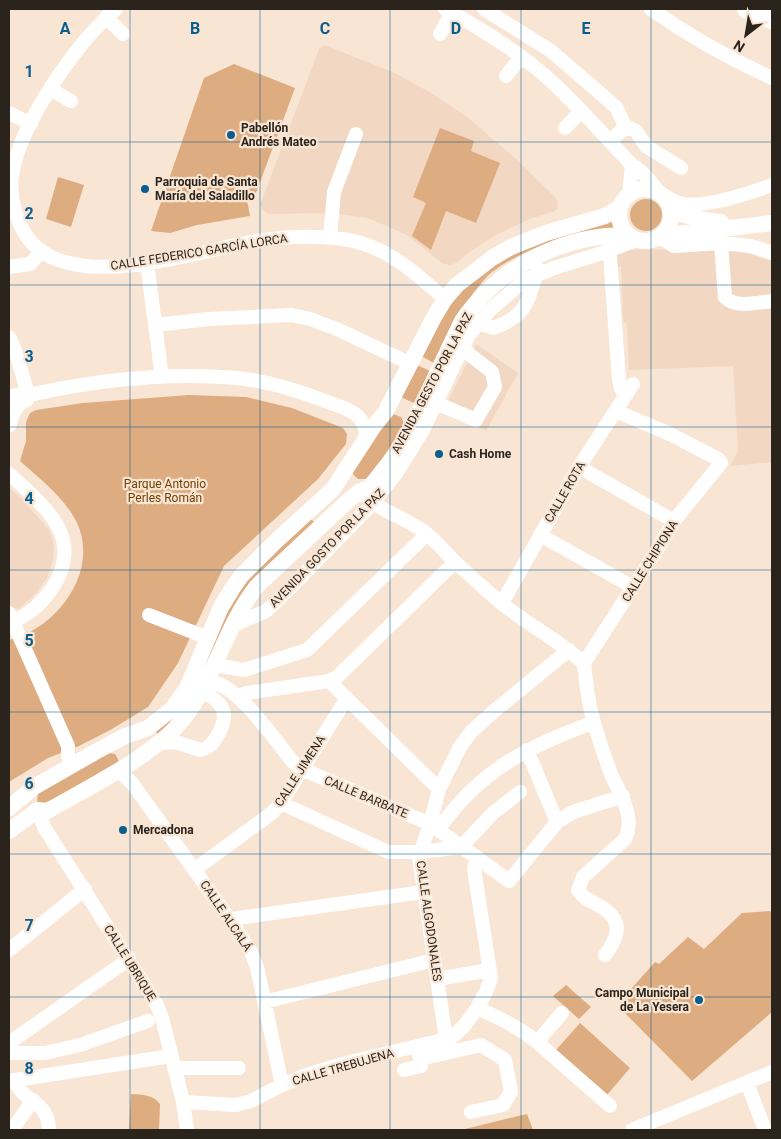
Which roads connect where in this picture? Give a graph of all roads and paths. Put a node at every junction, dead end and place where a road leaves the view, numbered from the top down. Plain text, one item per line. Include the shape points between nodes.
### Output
1 (484, 9) edge
2 (651, 9) edge
3 (747, 9) edge
4 (449, 11) edge
5 (111, 13) edge
6 (772, 19) edge
7 (123, 34) dead end
8 (440, 34) dead end
9 (521, 57) junction
10 (506, 76) dead end
11 (772, 78) edge
12 (50, 89) junction
13 (71, 101) dead end
14 (582, 111) junction
15 (9, 113) edge
16 (31, 124) junction
17 (565, 128) dead end
18 (626, 128) junction
19 (356, 134) dead end
20 (610, 141) junction
21 (632, 165) junction
22 (681, 168) dead end
23 (772, 185) edge
24 (660, 194) junction
25 (625, 201) junction
26 (670, 209) junction
27 (772, 216) edge
28 (772, 223) edge
29 (14, 224) edge
30 (661, 236) junction
31 (632, 237) junction
32 (330, 238) junction
33 (610, 243) junction
34 (721, 244) junction
35 (40, 252) junction
36 (545, 252) junction
37 (772, 253) edge
38 (147, 263) junction
39 (9, 267) edge
40 (535, 276) junction
41 (445, 299) junction
42 (772, 301) edge
43 (462, 321) junction
44 (479, 323) junction
45 (155, 325) junction
46 (9, 337) edge
47 (463, 347) junction
48 (411, 364) junction
49 (162, 377) junction
50 (29, 395) junction
51 (9, 397) edge
52 (436, 403) junction
53 (616, 411) junction
54 (383, 414) junction
55 (360, 417) junction
56 (9, 426) edge
57 (411, 428) junction
58 (366, 438) junction
59 (579, 467) junction
60 (345, 471) junction
61 (9, 472) edge
62 (360, 491) junction
63 (373, 503) junction
64 (674, 521) junction
65 (427, 534) junction
66 (540, 535) junction
67 (455, 562) junction
68 (633, 587) junction
69 (502, 603) junction
70 (150, 615) dead end
71 (10, 619) edge
72 (232, 626) junction
73 (208, 638) junction
74 (570, 650) junction
75 (584, 663) junction
76 (215, 664) junction
77 (329, 681) junction
78 (202, 688) junction
79 (238, 696) junction
80 (346, 698) junction
81 (594, 722) junction
82 (159, 743) junction
83 (104, 747) junction
84 (527, 750) junction
85 (68, 756) dead end
86 (302, 769) junction
87 (119, 771) junction
88 (34, 787) junction
89 (439, 789) junction
90 (520, 792) dead end
91 (623, 796) junction
92 (281, 803) junction
93 (9, 808) edge
94 (38, 810) junction
95 (557, 822) junction
96 (434, 827) junction
97 (9, 831) edge
98 (461, 847) junction
99 (421, 852) junction
100 (477, 858) junction
101 (194, 870) junction
102 (84, 890) junction
103 (423, 892) junction
104 (231, 922) junction
105 (9, 950) edge
106 (606, 955) dead end
107 (129, 959) junction
108 (434, 960) junction
109 (489, 970) junction
110 (438, 979) junction
111 (264, 1002) junction
112 (477, 1008) junction
113 (562, 1013) dead end
114 (148, 1021) dead end
115 (446, 1039) junction
116 (537, 1042) junction
117 (9, 1043) edge
118 (9, 1053) edge
119 (418, 1053) junction
120 (173, 1062) junction
121 (239, 1068) dead end
122 (404, 1070) dead end
123 (772, 1072) edge
124 (11, 1080) edge
125 (746, 1083) junction
126 (282, 1085) junction
127 (33, 1100) junction
128 (182, 1102) junction
129 (610, 1106) dead end
130 (471, 1112) dead end
131 (12, 1130) edge
132 (49, 1130) edge
133 (187, 1130) edge
134 (632, 1130) edge
135 (765, 1130) edge

1 - 18 street via 551,51 616,107
2 - 11 street via 697,39
3 - 6 highway
4 - 8 street
4 - 9 street
5 - 7 street
5 - 12 street, CALLE FEDERICO GARCÍA LORCA via 80,45
9 - 10 street
9 - 14 street
12 - 13 street
12 - 16 street, CALLE FEDERICO GARCÍA LORCA
14 - 17 street
14 - 20 street
15 - 16 street
16 - 29 street, CALLE FEDERICO GARCÍA LORCA via 19,148 12,178
18 - 20 street
18 - 22 street via 636,132 646,146
19 - 32 street via 334,192
20 - 21 street
21 - 24 street
21 - 25 street
23 - 24 street via 705,203 679,203
24 - 25 main road via 647,189 635,191
24 - 26 main road
25 - 31 main road via 620,223
25 - 41 main road via 605,216 511,247 457,285
26 - 27 main road via 686,216 725,223
26 - 30 main road via 670,224
28 - 30 main road
29 - 35 street, CALLE FEDERICO GARCÍA LORCA
30 - 31 main road via 644,241
30 - 34 street via 674,246
31 - 33 main road, AVENIDA GOSTO POR LA PAZ
32 - 38 street, CALLE FEDERICO GARCÍA LORCA via 257,241
32 - 41 street, CALLE FEDERICO GARCÍA LORCA via 363,243 382,251 401,262
33 - 36 main road, AVENIDA GESTO POR LA PAZ via 596,237
33 - 40 street, AVENIDA GOSTO POR LA PAZ
33 - 53 street, CALLE ROTA via 619,379 621,389 629,389
34 - 37 street via 751,246
34 - 42 street via 725,298 735,304
35 - 38 street, CALLE FEDERICO GARCÍA LORCA via 58,261 81,266
35 - 39 street via 30,264
36 - 40 street
36 - 43 main road, AVENIDA GESTO POR LA PAZ via 499,279
38 - 45 street
40 - 44 street, AVENIDA GOSTO POR LA PAZ via 525,280
40 - 44 street via 524,308 514,318 493,328
41 - 48 main road
43 - 44 street
43 - 57 main road, AVENIDA GESTO POR LA PAZ
44 - 47 street, AVENIDA GOSTO POR LA PAZ
45 - 48 street via 292,315 337,329
45 - 49 street
46 - 50 street
47 - 52 street, AVENIDA GOSTO POR LA PAZ
47 - 52 street via 492,372 496,387 476,420
48 - 54 main road
49 - 50 street via 91,384
49 - 55 street via 237,378 264,382 306,393
50 - 51 street
50 - 56 street via 16,409
52 - 63 street, AVENIDA GOSTO POR LA PAZ via 410,451
53 - 59 street, CALLE ROTA
53 - 64 street, CALLE CHIPIONA via 718,459 721,464
54 - 55 street
54 - 57 main road via 395,408 405,411
54 - 58 main road
55 - 58 street
57 - 62 main road, AVENIDA GESTO POR LA PAZ via 379,477 369,488
58 - 60 main road
59 - 64 street
59 - 66 street, CALLE ROTA
60 - 62 main road via 347,485
60 - 73 main road via 333,489 242,575 221,606
61 - 71 street via 56,521 64,546 59,576 46,598 34,609
62 - 63 street
62 - 72 main road, AVENIDA GESTO POR LA PAZ via 257,586 244,602
63 - 65 street
63 - 72 street, AVENIDA GOSTO POR LA PAZ via 266,611
64 - 68 street, CALLE CHIPIONA
65 - 67 street
65 - 76 street via 307,650 244,670
66 - 68 street
66 - 69 street, CALLE ROTA
67 - 69 street
67 - 77 street via 336,678
68 - 75 street, CALLE CHIPIONA
69 - 74 street
70 - 73 street
71 - 85 street via 68,746
72 - 76 main road, AVENIDA GESTO POR LA PAZ
73 - 83 main road via 187,688 172,709 148,728
74 - 75 street
74 - 89 street, CALLE ALGODONALES via 472,732 460,747
75 - 81 street via 587,696
76 - 78 main road, AVENIDA GESTO POR LA PAZ
77 - 79 street
77 - 80 street
78 - 79 street via 214,683
78 - 82 main road, AVENIDA GESTO POR LA PAZ via 184,719
78 - 82 street via 217,700 224,711 223,726 215,741 200,750 176,742
79 - 86 street, CALLE BARBATE
80 - 86 street, CALLE JIMENA
80 - 89 street
81 - 84 street
81 - 91 street via 611,774
82 - 87 main road, AVENIDA GESTO POR LA PAZ
83 - 87 main road via 114,747 122,753 124,763
83 - 88 main road
84 - 95 street
84 - 96 street via 486,777
86 - 92 street, CALLE JIMENA
86 - 96 street, CALLE BARBATE
87 - 94 main road, AVENIDA GESTO POR LA PAZ via 47,811
87 - 101 street, CALLE ALCALÁ via 132,784
88 - 93 main road
88 - 94 main road via 30,800
89 - 96 street, CALLE ALGODONALES
90 - 98 street via 493,813
91 - 95 street via 574,812
91 - 106 street via 629,830 625,838 583,877 578,890 587,901 609,913 616,925 615,941
92 - 99 street via 388,852
92 - 101 street, CALLE JIMENA
94 - 97 main road, AVENIDA GESTO POR LA PAZ
94 - 102 street, CALLE UBRIQUE via 44,827
95 - 100 street, CALLE BARBATE via 509,881
96 - 98 street, CALLE BARBATE
96 - 99 street, CALLE ALGODONALES
98 - 99 street
98 - 100 street, CALLE BARBATE
99 - 103 street, CALLE ALGODONALES
100 - 109 street via 474,869
101 - 104 street, CALLE ALCALÁ
102 - 105 street
102 - 107 street, CALLE UBRIQUE
103 - 104 street via 238,918
103 - 108 street, CALLE ALGODONALES
104 - 111 street, CALLE ALCALÁ via 251,952
107 - 117 street
107 - 120 street, CALLE UBRIQUE via 162,1018
108 - 110 street, CALLE ALGODONALES
108 - 111 street
109 - 110 street
109 - 112 street via 491,978
110 - 115 street, CALLE ALGODONALES
111 - 126 street, CALLE ALCALÁ
112 - 115 street via 452,1038
112 - 116 street via 524,1031
113 - 116 street
114 - 118 street via 80,1045 44,1052
115 - 119 street, CALLE TREBUJENA
116 - 129 street
119 - 122 street via 421,1066
119 - 126 street, CALLE TREBUJENA via 346,1063
119 - 130 street via 481,1045 505,1060 511,1092 503,1105
120 - 121 street
120 - 124 street
120 - 128 street, CALLE UBRIQUE
123 - 125 street
124 - 127 street
125 - 134 street
125 - 135 street
126 - 128 street, CALLE TREBUJENA via 236,1105
127 - 131 street
127 - 132 street via 45,1112
128 - 133 street, CALLE UBRIQUE

